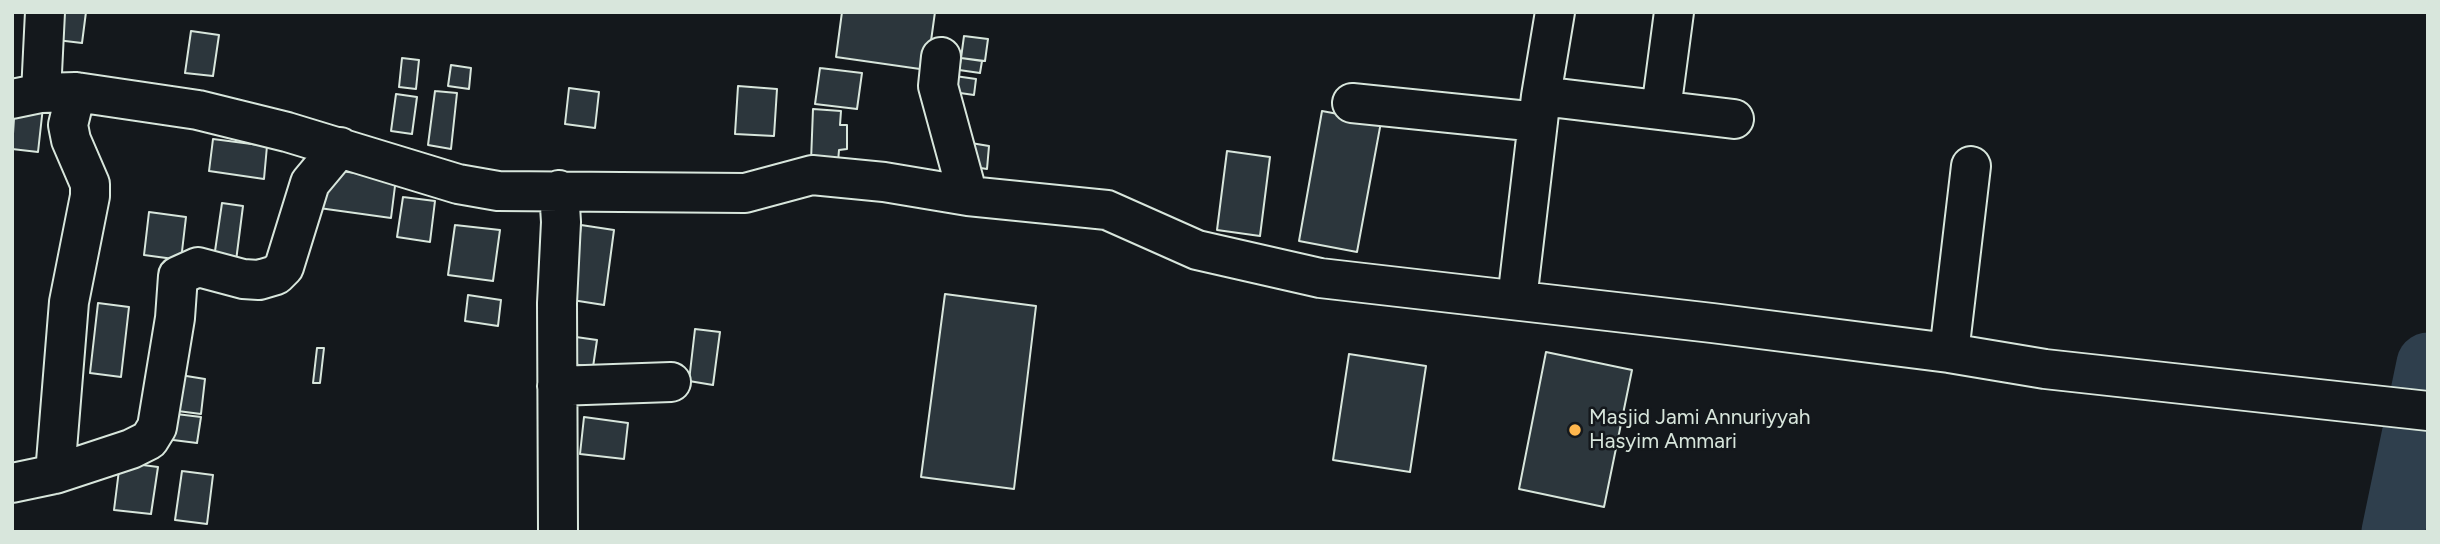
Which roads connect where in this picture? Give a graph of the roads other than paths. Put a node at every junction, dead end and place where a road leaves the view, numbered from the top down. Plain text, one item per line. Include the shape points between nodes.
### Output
1 (45, 12) edge
2 (1555, 12) edge
3 (1674, 12) edge
4 (941, 57) dead end
5 (43, 95) edge
6 (1352, 103) dead end
7 (1539, 109) junction
8 (1661, 110) junction
9 (1734, 119) dead end
10 (340, 148) junction
11 (1971, 166) dead end
12 (559, 190) junction
13 (968, 196) junction
14 (1517, 300) junction
15 (1949, 353) junction
16 (671, 382) dead end
17 (556, 386) junction
18 (2428, 411) edge
19 (55, 474) junction
20 (12, 483) edge
21 (558, 532) edge

1 - 5 street
2 - 7 street
3 - 8 street
4 - 13 street via 938,86
5 - 10 street via 198,110
5 - 19 street via 68,125 90,184 69,302
6 - 7 street
7 - 8 street
7 - 14 street
8 - 9 street
10 - 12 street via 458,184 498,191
10 - 19 street via 310,183 284,267 276,275 243,279 198,267 178,276 157,427 149,440
11 - 15 street
12 - 13 street via 745,193 813,175 884,181
12 - 17 street
13 - 14 street via 1107,210 1197,250 1320,278
14 - 15 street
15 - 18 street via 2045,369
16 - 17 street
17 - 21 street
19 - 20 street

